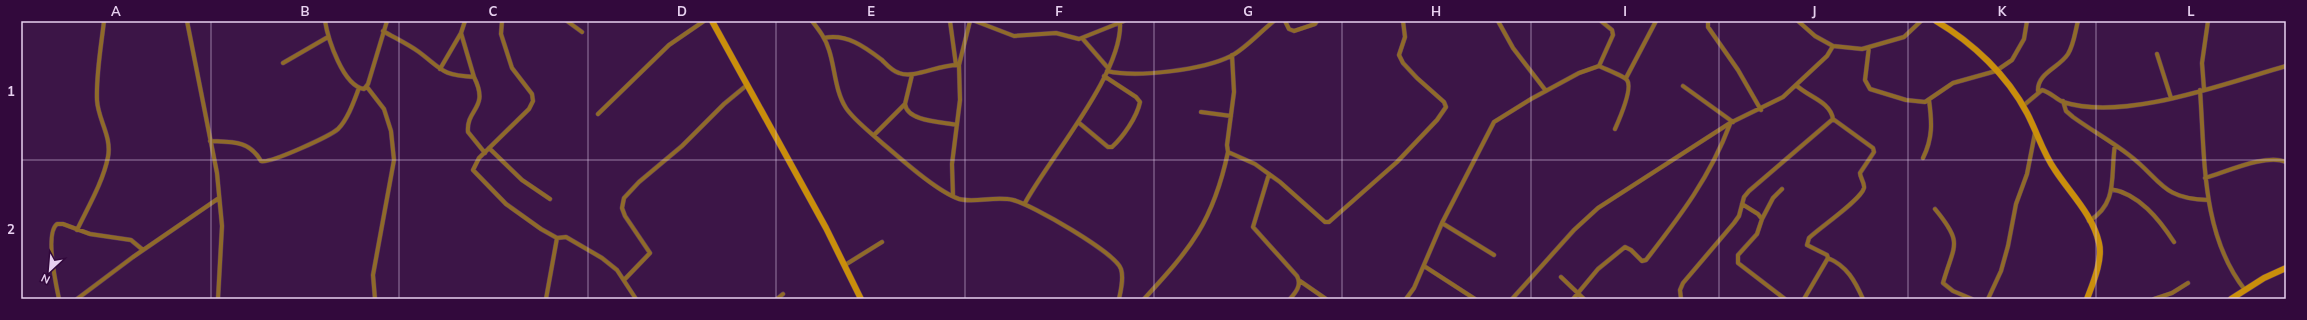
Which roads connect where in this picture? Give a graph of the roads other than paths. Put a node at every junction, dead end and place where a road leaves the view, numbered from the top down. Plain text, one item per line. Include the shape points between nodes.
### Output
1 (104, 21) edge
2 (187, 21) edge
3 (325, 21) edge
4 (387, 21) edge
5 (465, 21) edge
6 (502, 21) edge
7 (567, 21) edge
8 (704, 21) edge
9 (712, 21) edge
10 (812, 21) edge
11 (950, 21) edge
12 (970, 21) edge
13 (975, 21) edge
14 (1274, 21) edge
15 (1285, 21) edge
16 (1317, 21) edge
17 (1403, 21) edge
18 (1498, 21) edge
19 (1601, 21) edge
20 (1656, 21) edge
21 (1708, 21) edge
22 (1798, 21) edge
23 (1920, 21) edge
24 (1936, 21) edge
25 (2026, 21) edge
26 (2078, 21) edge
27 (2208, 21) edge
28 (1121, 22) edge
29 (383, 31) junction
30 (582, 32) dead end
31 (461, 33) junction
32 (328, 38) junction
33 (824, 38) junction
34 (1082, 38) junction
35 (1833, 46) junction
36 (1868, 46) junction
37 (2156, 54) dead end
38 (1232, 55) junction
39 (283, 62) dead end
40 (958, 65) junction
41 (1599, 66) junction
42 (2286, 66) edge
43 (440, 69) junction
44 (1108, 69) junction
45 (1996, 71) junction
46 (912, 75) junction
47 (1104, 76) junction
48 (474, 77) junction
49 (1626, 78) junction
50 (1796, 85) junction
51 (747, 86) junction
52 (1683, 86) dead end
53 (367, 87) junction
54 (360, 88) junction
55 (2202, 90) junction
56 (1546, 91) junction
57 (2038, 92) junction
58 (2171, 98) junction
59 (1929, 100) junction
60 (2063, 102) junction
61 (905, 104) junction
62 (2023, 106) junction
63 (1760, 110) junction
64 (1201, 112) dead end
65 (598, 114) dead end
66 (1231, 116) junction
67 (1833, 119) junction
68 (1078, 122) junction
69 (1732, 123) junction
70 (957, 125) junction
71 (1615, 129) dead end
72 (2035, 133) junction
73 (874, 135) junction
74 (210, 141) junction
75 (2115, 145) junction
76 (489, 148) junction
77 (485, 152) junction
78 (1228, 152) junction
79 (1923, 158) dead end
80 (2286, 162) edge
81 (1269, 174) junction
82 (2205, 178) junction
83 (1782, 189) dead end
84 (2111, 189) junction
85 (953, 196) junction
86 (219, 198) junction
87 (550, 199) dead end
88 (2208, 200) junction
89 (1025, 203) junction
90 (1742, 204) junction
91 (1936, 209) dead end
92 (1762, 219) junction
93 (2089, 221) junction
94 (1442, 223) junction
95 (77, 230) junction
96 (557, 238) junction
97 (882, 242) dead end
98 (2174, 242) dead end
99 (143, 250) junction
100 (1494, 255) dead end
101 (1828, 258) junction
102 (845, 265) junction
103 (1424, 266) junction
104 (2286, 268) edge
105 (1562, 277) dead end
106 (624, 280) junction
107 (1300, 281) junction
108 (2188, 283) dead end
109 (2245, 290) junction
110 (782, 294) dead end
111 (1578, 294) junction
112 (60, 299) edge
113 (77, 299) edge
114 (218, 299) edge
115 (375, 299) edge
116 (546, 299) edge
117 (636, 299) edge
118 (777, 299) edge
119 (861, 299) edge
120 (1119, 299) edge
121 (1144, 299) edge
122 (1290, 299) edge
123 (1326, 299) edge
124 (1406, 299) edge
125 (1475, 299) edge
126 (1512, 299) edge
127 (1573, 299) edge
128 (1584, 299) edge
129 (1681, 299) edge
130 (1785, 299) edge
131 (1804, 299) edge
132 (1864, 299) edge
133 (1972, 299) edge
134 (1988, 299) edge
135 (2087, 299) edge
136 (2154, 299) edge
137 (2231, 299) edge

1 - 95 street via 98,61 97,99 108,139 108,157
2 - 74 street
3 - 32 street
4 - 29 street
5 - 31 street
6 - 76 street via 501,34 512,68 532,94 533,101 529,109
7 - 30 street
8 - 65 street via 664,49
9 - 51 main road
10 - 33 street
11 - 40 street
12 - 40 street
13 - 34 street via 1014,36 1056,33
14 - 38 street
15 - 16 street via 1294,32
17 - 81 street via 1405,37 1399,55 1416,78 1444,102 1446,107 1437,120 1397,162 1329,222 1325,222 1291,190
18 - 56 street via 1513,48
19 - 41 street via 1612,30 1613,35
20 - 49 street
21 - 63 street via 1708,27 1735,65
22 - 35 street via 1815,36
23 - 36 street via 1904,37
24 - 45 main road via 1968,42
25 - 45 street via 2020,49 2012,60
26 - 57 street via 2070,50 2058,66 2039,81
27 - 55 street via 2202,63
28 - 34 street
28 - 44 street
29 - 43 street via 419,52
29 - 53 street
31 - 43 street
31 - 48 street
32 - 39 street
32 - 54 street via 335,57 352,82
33 - 46 street via 834,36 856,43 892,69
33 - 73 street via 846,108
34 - 44 street
35 - 36 street
35 - 50 street via 1827,56
36 - 59 street via 1865,80 1870,89 1912,102
37 - 58 street
38 - 44 street via 1209,64 1152,72 1117,73
38 - 66 street via 1234,92
40 - 46 street via 937,67
40 - 70 street via 960,100
41 - 49 street
41 - 56 street via 1579,73
42 - 55 street
43 - 48 street via 457,76
44 - 47 street
45 - 59 street via 1952,83
45 - 62 main road
46 - 61 street via 908,87 909,96
47 - 68 street
47 - 68 street via 1136,97 1140,102 1139,109 1112,147 1108,147
48 - 77 street via 480,91 480,104 469,120 468,132
49 - 71 street via 1629,84 1626,98
50 - 63 street via 1783,97
50 - 67 street via 1828,107
51 - 102 main road
51 - 106 street via 724,104 624,198 622,208 625,216 650,253
52 - 69 street
53 - 54 street
53 - 115 street via 384,109 391,131 394,160 373,275
54 - 74 street via 337,130 272,160 261,161 244,143
55 - 58 street
55 - 82 street
56 - 94 street via 1494,122
57 - 60 street via 2045,91
57 - 62 street
58 - 60 street via 2123,107
59 - 79 street via 1932,130
60 - 75 street via 2066,111 2073,117
61 - 70 street via 909,112 921,119
61 - 73 street
62 - 72 main road
63 - 69 street
64 - 66 street
66 - 78 street
67 - 90 street via 1749,191
67 - 101 street via 1873,148 1874,152 1860,173 1863,190 1807,242 1810,247 1827,255
68 - 89 street via 1047,165
69 - 111 street via 1684,213 1646,260 1642,261 1625,247 1598,269
69 - 126 street via 1598,208 1574,230
70 - 85 street via 952,164
72 - 93 main road via 2055,170
72 - 134 street via 2006,252
73 - 85 street via 928,180
74 - 86 street
75 - 84 street
75 - 88 street via 2172,194 2184,199
76 - 77 street
76 - 87 street via 522,180
77 - 96 street via 473,166 475,173 506,204
78 - 81 street
78 - 121 street via 1217,196 1205,223 1182,257
80 - 82 street via 2273,158
81 - 107 street via 1253,227
82 - 88 street
83 - 92 street via 1773,198
84 - 93 street via 2107,205 2098,216
84 - 98 street via 2135,197
85 - 89 street via 960,199 992,198
86 - 99 street
86 - 114 street via 222,226
88 - 109 street via 2227,262
89 - 120 street via 1114,259 1121,269
90 - 92 street
90 - 129 street via 1734,223 1683,283 1680,290
91 - 133 street via 1952,230 1955,239 1952,260 1943,283 1953,291
92 - 130 street via 1758,234 1738,255 1738,263
93 - 135 main road via 2099,244 2099,256
94 - 100 street
94 - 103 street
95 - 99 street via 131,240
95 - 112 street via 63,224 57,224 53,228 52,250
96 - 106 street via 566,237 593,251
96 - 116 street
97 - 102 street
99 - 113 street
101 - 131 street
101 - 132 street via 1848,271
102 - 119 main road
103 - 124 street
103 - 125 street
104 - 109 main road
105 - 111 street
106 - 117 street
107 - 122 street via 1296,293
107 - 123 street
108 - 136 street via 2172,293
109 - 137 main road
110 - 118 street
111 - 127 street
111 - 128 street

